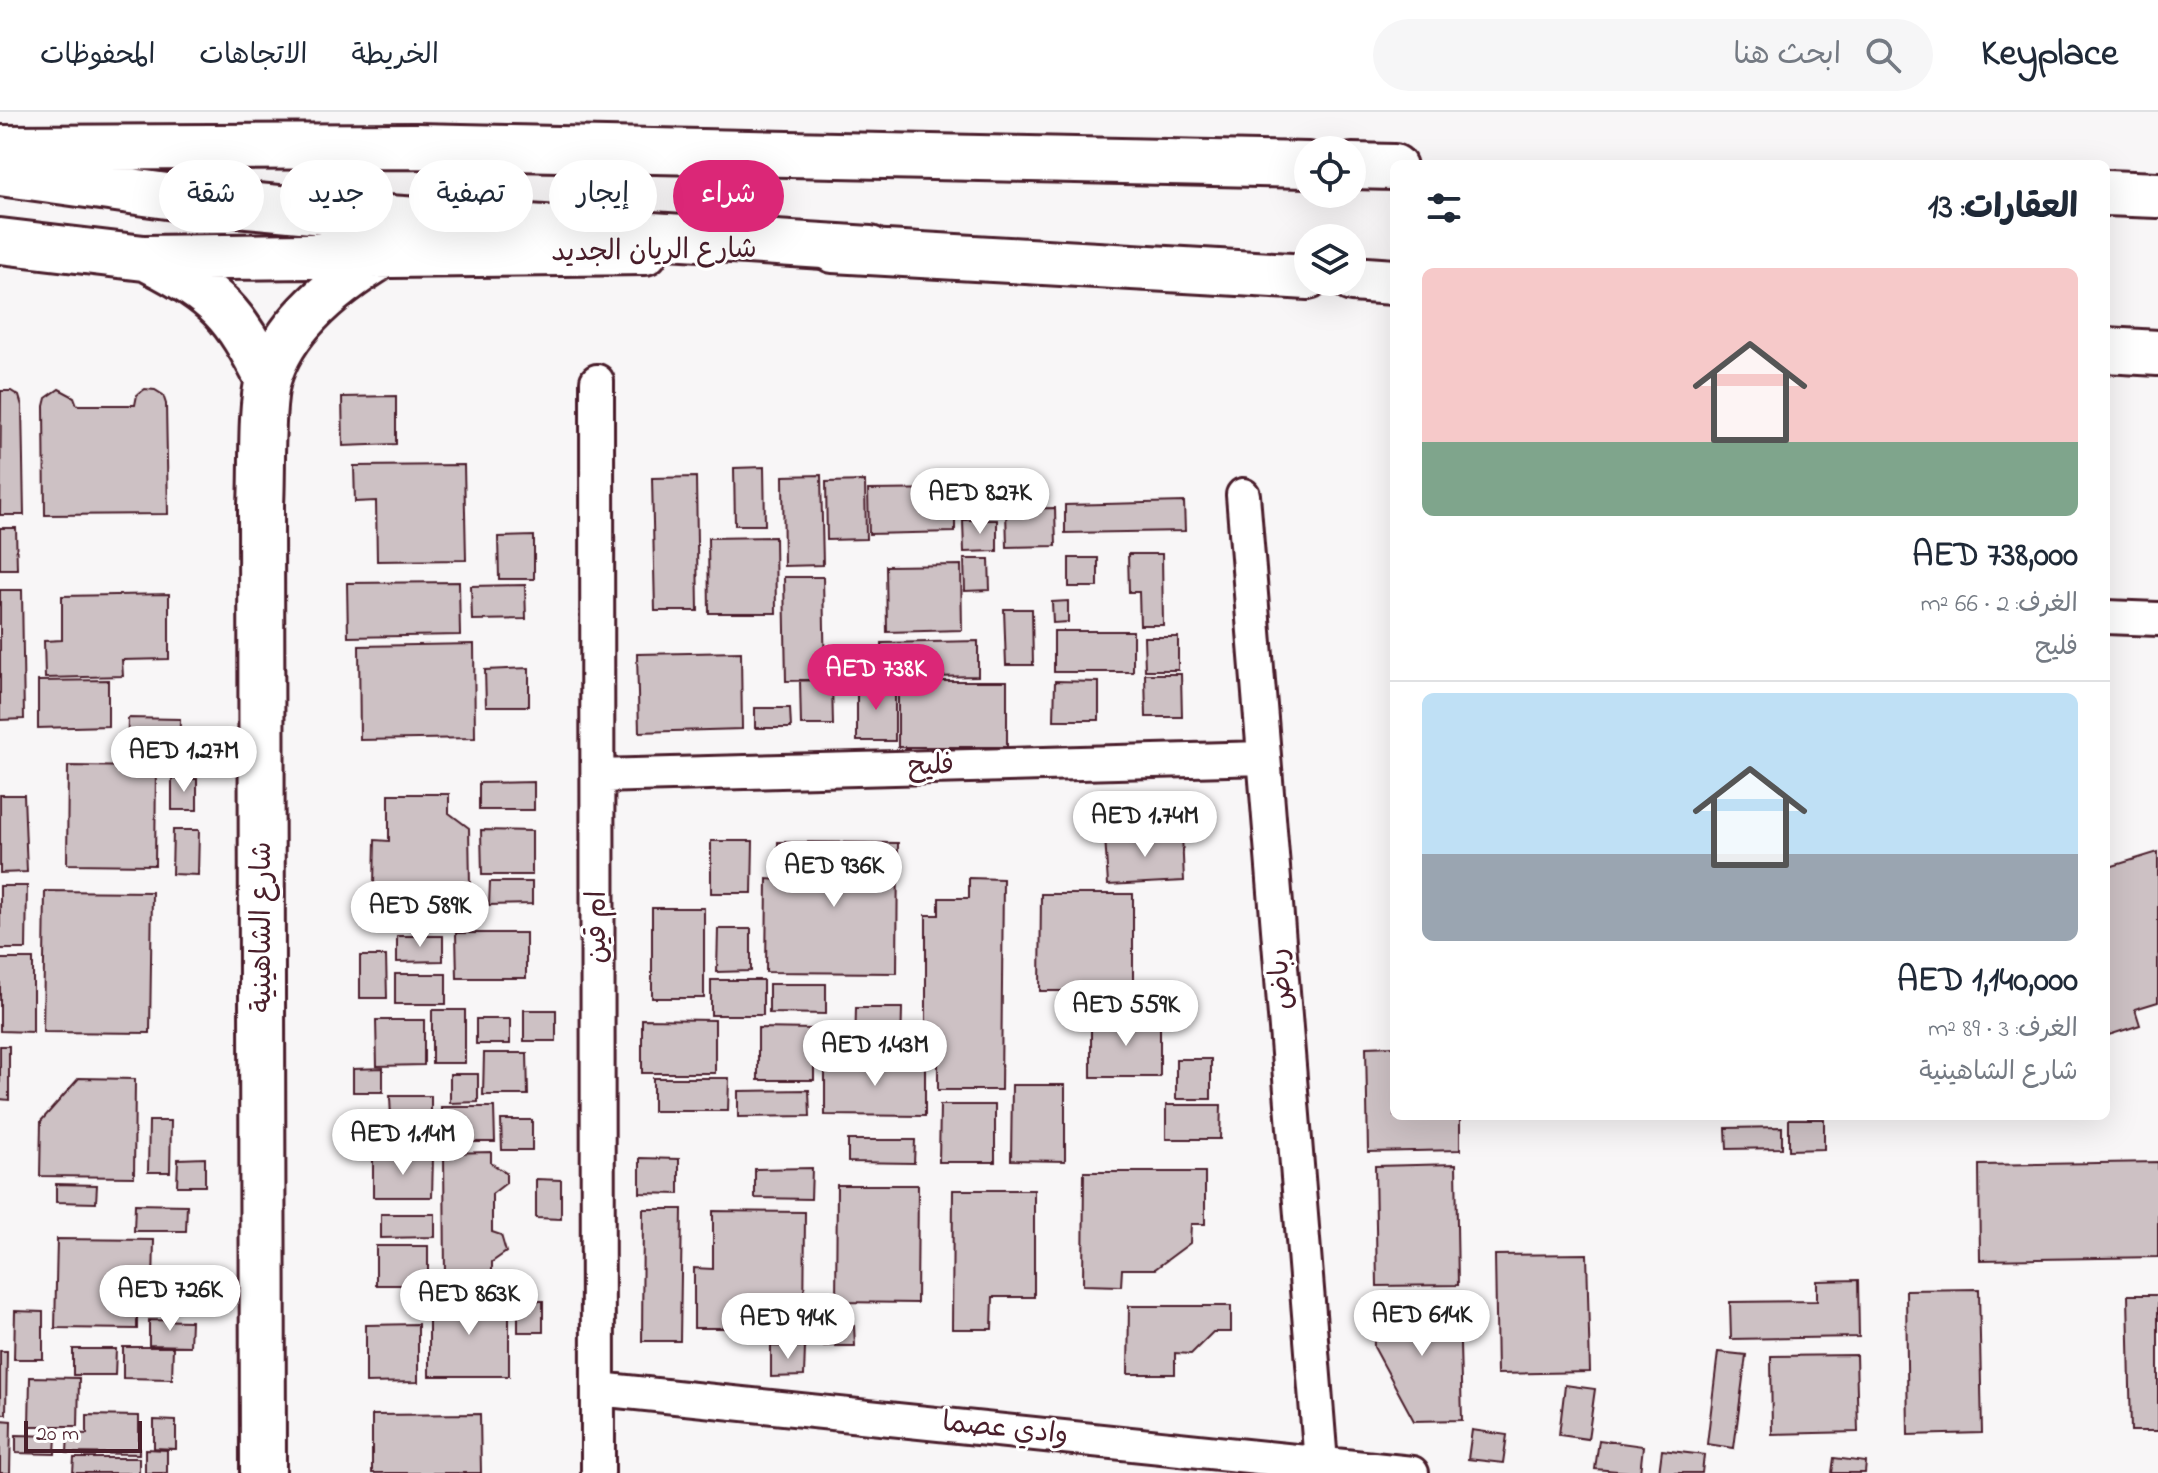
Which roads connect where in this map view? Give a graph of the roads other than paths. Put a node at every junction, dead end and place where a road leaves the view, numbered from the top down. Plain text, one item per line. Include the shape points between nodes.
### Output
1 (0, 148) edge
2 (1294, 165) edge
3 (1366, 166) edge
4 (1390, 167) edge
5 (0, 173) edge
6 (2110, 193) edge
7 (2158, 195) edge
8 (0, 241) edge
9 (870, 249) junction
10 (384, 255) junction
11 (144, 258) junction
12 (1294, 276) edge
13 (1366, 280) edge
14 (1390, 282) edge
15 (2110, 323) edge
16 (2158, 325) edge
17 (2110, 350) edge
18 (2158, 353) edge
19 (268, 380) junction
20 (597, 381) dead end
21 (1243, 495) dead end
22 (2110, 617) edge
23 (2158, 619) edge
24 (1264, 758) junction
25 (598, 776) junction
26 (598, 1389) junction
27 (1321, 1463) junction
28 (263, 1473) edge
29 (598, 1473) edge
30 (1412, 1473) edge

1 - 2 main road via 416,146
3 - 4 main road
5 - 9 main road via 203,201 388,218
6 - 7 main road
8 - 11 main road, شارع الريان الجديد
9 - 10 main road, شارع الريان الجديد
9 - 12 main road, شارع الريان الجديد
10 - 11 main road, شارع الريان الجديد
10 - 19 main road, شارع الشاهينية via 314,307
11 - 19 main road via 199,285 241,327
13 - 14 main road
15 - 16 main road
17 - 18 main road
19 - 28 main road, شارع الشاهينية via 261,504
20 - 25 street, ام قين
21 - 24 street, رباض
22 - 23 street
24 - 25 street, فليح
24 - 27 street, رباض
25 - 26 street, ام قين
26 - 27 street, وادي عصما
26 - 29 street, ام قين
27 - 30 street, وادي عصما

